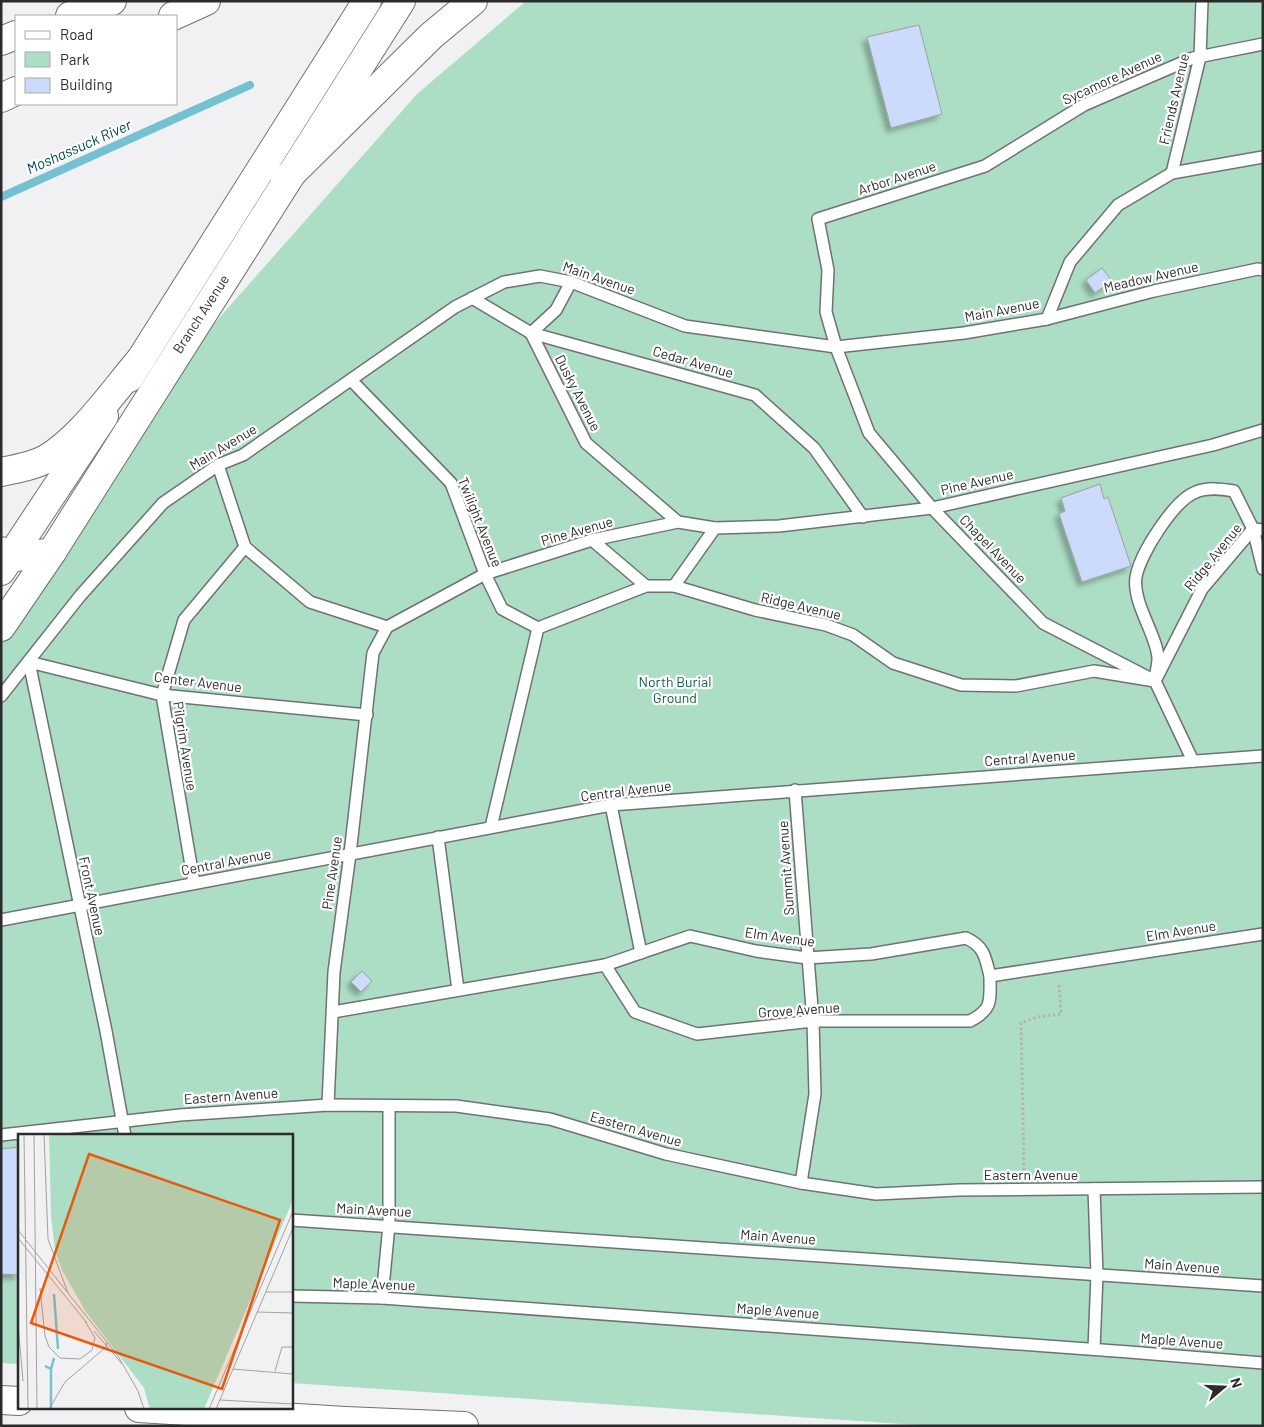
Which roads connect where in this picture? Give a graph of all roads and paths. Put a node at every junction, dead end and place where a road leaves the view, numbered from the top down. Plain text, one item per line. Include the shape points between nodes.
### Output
1 (112, 1) edge
2 (206, 1) edge
3 (367, 1) edge
4 (401, 1) edge
5 (473, 1) edge
6 (1202, 1) edge
7 (73, 15) edge
8 (174, 15) edge
9 (15, 35) edge
10 (1, 40) edge
11 (1263, 44) edge
12 (1200, 57) junction
13 (15, 91) edge
14 (1, 98) edge
15 (1263, 156) edge
16 (985, 166) joint
17 (1172, 173) junction
18 (286, 180) junction
19 (818, 218) joint
20 (1263, 270) edge
21 (571, 282) junction
22 (472, 298) junction
23 (1047, 319) junction
24 (531, 333) junction
25 (836, 347) junction
26 (142, 358) junction
27 (351, 380) junction
28 (1263, 430) edge
29 (218, 465) junction
30 (1, 472) edge
31 (932, 508) junction
32 (863, 517) junction
33 (678, 522) junction
34 (715, 528) junction
35 (1258, 529) edge
36 (592, 540) junction
37 (245, 547) junction
38 (52, 552) junction
39 (4, 560) edge
40 (1263, 569) edge
41 (485, 574) junction
42 (646, 586) junction
43 (674, 586) junction
44 (1, 627) edge
45 (387, 627) junction
46 (538, 628) junction
47 (30, 662) junction
48 (1155, 681) junction
49 (162, 695) junction
50 (1, 696) edge
51 (367, 715) junction
52 (1263, 756) edge
53 (1194, 761) junction
54 (795, 790) junction
55 (611, 805) junction
56 (491, 827) junction
57 (438, 837) junction
58 (350, 854) junction
59 (194, 883) junction
60 (79, 905) junction
61 (1, 920) edge
62 (1263, 934) edge
63 (641, 953) junction
64 (807, 958) junction
65 (605, 965) junction
66 (1058, 966) junction
67 (990, 976) junction
68 (458, 990) junction
69 (333, 1012) junction
70 (813, 1021) junction
71 (328, 1105) junction
72 (389, 1107) junction
73 (122, 1122) junction
74 (67, 1132) edge
75 (18, 1134) edge
76 (23, 1134) edge
77 (125, 1134) edge
78 (1, 1135) edge
79 (801, 1183) junction
80 (1263, 1187) edge
81 (1094, 1189) junction
82 (1025, 1190) junction
83 (292, 1220) edge
84 (389, 1226) junction
85 (1096, 1275) junction
86 (1263, 1286) edge
87 (292, 1296) edge
88 (382, 1298) junction
89 (1094, 1349) junction
90 (1263, 1363) edge
91 (1, 1400) edge
92 (18, 1401) edge
93 (165, 1410) edge
94 (345, 1424) edge
95 (464, 1426) edge

1 - 7 main road
2 - 8 main road
3 - 26 main road, Branch Avenue
4 - 18 main road, Branch Avenue
5 - 18 main road via 424,42
6 - 12 lane, Friends Avenue
9 - 10 main road
11 - 12 lane, Sycamore Avenue
12 - 16 lane, Sycamore Avenue via 1084,105
12 - 17 lane, Friends Avenue
13 - 14 main road
15 - 17 lane, Main Avenue
16 - 19 lane, Arbor Avenue
17 - 23 lane, Main Avenue via 1118,205 1070,262
18 - 38 main road, Branch Avenue
19 - 25 lane, Chapel Avenue via 828,270 826,312
20 - 23 lane, Meadow Avenue via 1154,291
21 - 22 lane, Main Avenue via 540,276 504,282
21 - 24 lane via 556,310
21 - 25 lane, Main Avenue via 685,326
22 - 24 lane, Cedar Avenue
22 - 27 lane, Main Avenue
23 - 25 lane, Main Avenue via 964,334
24 - 32 lane, Cedar Avenue via 755,395 814,448
24 - 33 lane, Dusky Avenue via 586,443
25 - 31 lane, Chapel Avenue via 869,434
26 - 30 main road via 80,432 59,450 44,460
26 - 39 main road, Branch Avenue
27 - 29 lane, Main Avenue via 243,455
27 - 41 lane, Twilight Avenue via 451,483
28 - 31 lane, Pine Avenue via 1212,445
29 - 37 lane
29 - 47 lane, Main Avenue via 163,502 80,596
31 - 32 lane, Pine Avenue
31 - 48 lane, Chapel Avenue via 1043,623
32 - 34 lane, Pine Avenue via 779,526
33 - 34 lane, Pine Avenue
33 - 36 lane, Pine Avenue
34 - 43 lane
35 - 40 lane
35 - 48 lane, Ridge Avenue via 1202,590
35 - 48 lane via 1234,491 1216,488 1196,492 1178,504 1147,550 1136,578 1139,603 1158,657
36 - 41 lane, Pine Avenue
36 - 42 lane
37 - 45 lane via 310,602
37 - 49 lane, Pilgrim Avenue via 184,620
38 - 39 main road
38 - 44 main road, Branch Avenue
41 - 45 lane, Pine Avenue
41 - 46 lane, Twilight Avenue via 502,609
42 - 43 lane, Ridge Avenue
42 - 46 lane, Ridge Avenue
43 - 48 lane, Ridge Avenue via 754,610 826,625 853,635 893,662 961,685 1016,686 1094,671
45 - 51 lane, Pine Avenue via 374,653
46 - 56 lane
47 - 49 lane, Center Avenue
47 - 50 lane, Main Avenue
47 - 60 lane, Front Avenue
48 - 53 lane
49 - 51 lane, Center Avenue
49 - 59 lane, Pilgrim Avenue
51 - 58 lane, Pine Avenue
52 - 53 lane, Central Avenue
53 - 54 lane, Central Avenue
54 - 55 lane, Central Avenue
54 - 64 lane, Summit Avenue
55 - 56 lane, Central Avenue
55 - 63 lane
56 - 57 lane, Central Avenue
57 - 58 lane, Central Avenue
57 - 68 lane
58 - 59 lane, Central Avenue
58 - 69 lane, Pine Avenue via 334,972
59 - 60 lane, Central Avenue
60 - 61 lane, Central Avenue
60 - 73 lane, Front Avenue
62 - 66 lane, Elm Avenue
63 - 64 lane, Elm Avenue via 690,936 756,951
63 - 65 lane, Elm Avenue
64 - 67 lane, Elm Avenue via 871,954 966,938 978,944
64 - 70 lane, Summit Avenue
65 - 68 lane, Elm Avenue
65 - 70 lane, Grove Avenue via 635,1012 697,1034
66 - 67 lane, Elm Avenue
66 - 82 path via 1061,1014 1021,1023
67 - 70 lane, Grove Avenue via 990,999 984,1014 970,1021
68 - 69 lane, Elm Avenue
69 - 71 lane, Pine Avenue
70 - 79 lane, Summit Avenue via 815,1094
71 - 72 lane, Eastern Avenue
71 - 73 lane, Eastern Avenue
72 - 79 lane, Eastern Avenue via 456,1106 550,1119 666,1154
72 - 84 lane
73 - 74 lane, Eastern Avenue
73 - 77 lane, Front Avenue
74 - 76 lane, Eastern Avenue
75 - 78 lane, Eastern Avenue
79 - 82 lane, Eastern Avenue via 876,1194
80 - 81 lane, Eastern Avenue
81 - 82 lane, Eastern Avenue
81 - 85 lane
83 - 84 lane, Main Avenue
84 - 85 lane, Main Avenue
84 - 88 lane
85 - 86 lane, Main Avenue
85 - 89 lane
87 - 88 lane, Maple Avenue
88 - 89 lane, Maple Avenue
89 - 90 lane, Maple Avenue
91 - 92 main road
93 - 94 main road
94 - 95 main road

